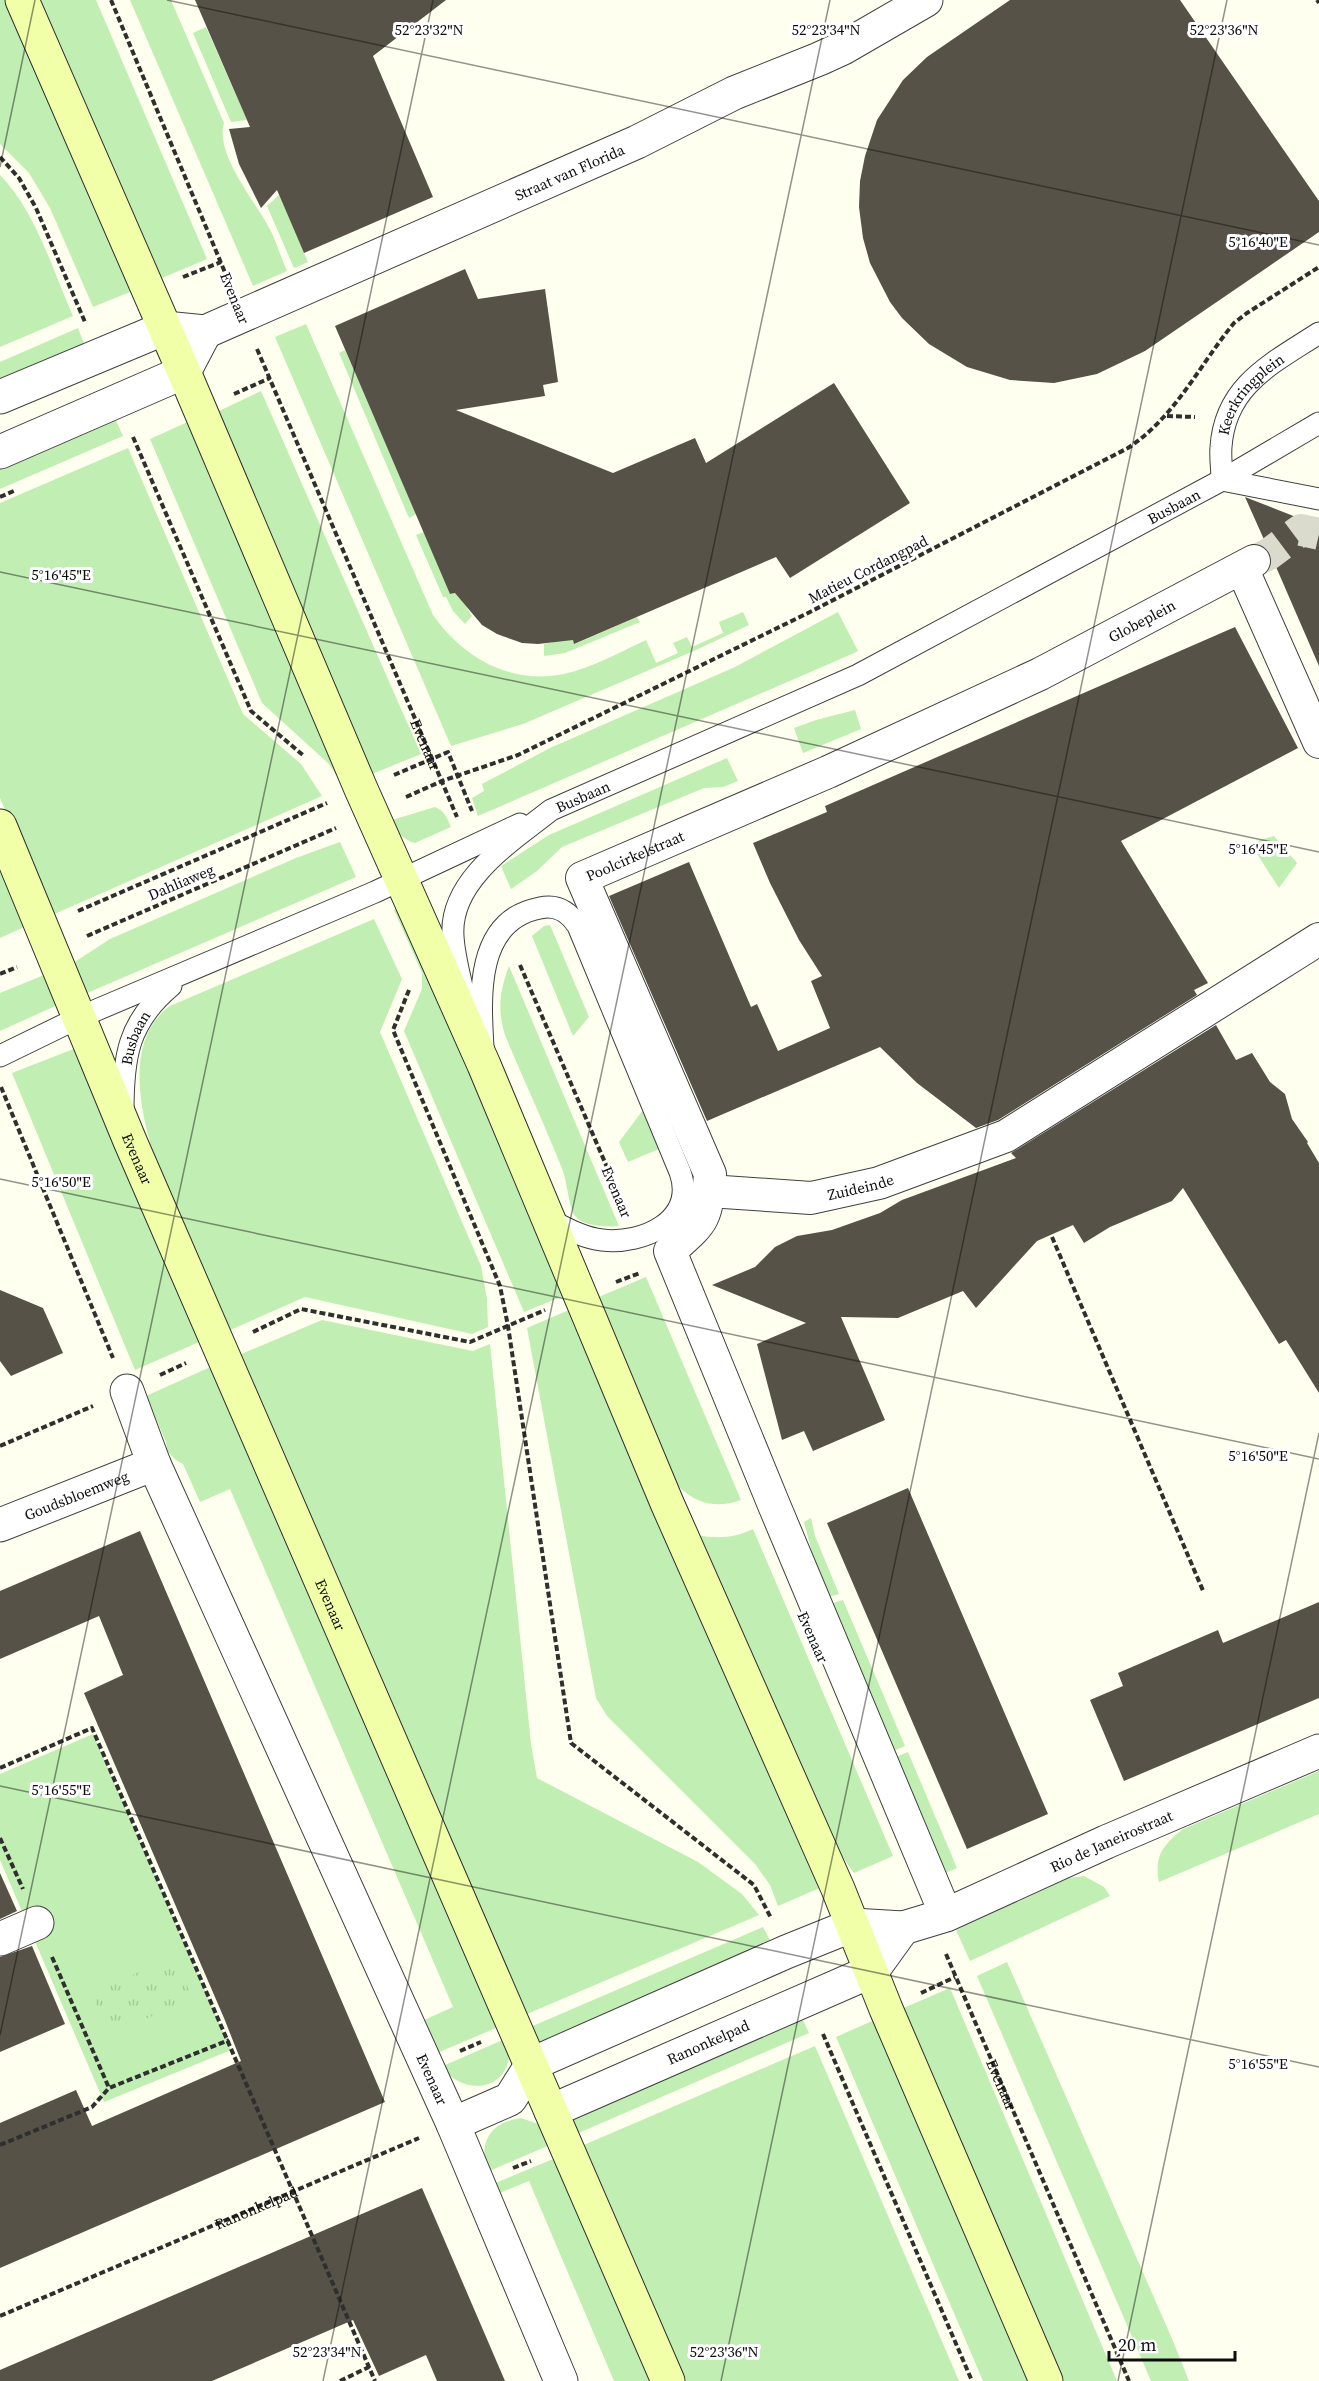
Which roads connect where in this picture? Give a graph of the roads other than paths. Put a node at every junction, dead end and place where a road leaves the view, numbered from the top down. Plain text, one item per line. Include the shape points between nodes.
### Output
1 (22, 0) edge
2 (926, 0) edge
3 (165, 328) junction
4 (205, 332) junction
5 (1319, 333) edge
6 (184, 372) junction
7 (0, 397) edge
8 (1319, 423) edge
9 (0, 452) edge
10 (1222, 480) junction
11 (1319, 499) edge
12 (1040, 674) joint
13 (1319, 742) edge
14 (551, 810) junction
15 (0, 826) edge
16 (401, 880) junction
17 (1318, 942) edge
18 (207, 964) junction
19 (80, 1017) junction
20 (470, 1034) junction
21 (0, 1056) edge
22 (484, 1065) junction
23 (130, 1141) junction
24 (709, 1191) junction
25 (550, 1220) junction
26 (127, 1391) road end
27 (154, 1464) junction
28 (0, 1525) edge
29 (1319, 1751) edge
30 (927, 1922) junction
31 (37, 1923) road end
32 (853, 1925) junction
33 (0, 1939) edge
34 (872, 1971) junction
35 (532, 2064) junction
36 (510, 2099) junction
37 (551, 2111) junction
38 (453, 2124) junction
39 (561, 2381) edge
40 (668, 2381) edge
41 (1046, 2381) edge

1 - 3 main road
2 - 4 street, Straat van Florida via 827,56 734,93 637,142
3 - 4 street, Straat van Florida
3 - 6 main road
3 - 7 street
4 - 6 street
5 - 10 lane, Keerkringplein via 1259,372 1243,388 1227,418 1221,447
6 - 9 street
6 - 16 main road
8 - 10 lane
10 - 11 lane
10 - 14 lane, Busbaan via 858,675
12 - 13 street, Globeplein via 1248,565
12 - 24 street, Poolcirkelstraat via 828,772 582,878 710,1174
14 - 16 lane, Busbaan
14 - 20 lane, Busbaan via 507,844 460,896 453,937
15 - 19 main road, Evenaar
16 - 18 lane, Busbaan
16 - 20 main road
17 - 24 street, Zuideinde via 1225,997 1011,1145 811,1198
18 - 19 lane, Busbaan
18 - 23 lane, Busbaan via 152,1001 132,1034 123,1089 123,1115
19 - 21 lane, Busbaan
19 - 23 main road, Evenaar
20 - 22 main road
22 - 25 main road
22 - 25 lane via 482,982 494,940 503,927 531,910 553,907 571,916 684,1183 684,1195 678,1214 663,1226 637,1237 597,1239
23 - 35 main road, Evenaar
24 - 30 street, Poolcirkelstraat via 701,1223 670,1251 774,1504
25 - 32 main road via 667,1503
26 - 27 street, Evenaar
27 - 28 street, Goudsbloemweg
27 - 38 street, Evenaar
29 - 30 street, Rio de Janeirostraat
30 - 32 street, Rio de Janeirostraat
30 - 34 street, Rio de Janeirostraat
31 - 33 street
32 - 34 main road
32 - 35 street
34 - 37 street, Ranonkelpad
34 - 41 main road
35 - 36 street
35 - 37 main road, Evenaar
36 - 37 street
36 - 38 street
37 - 40 main road, Evenaar
38 - 39 street, Evenaar

